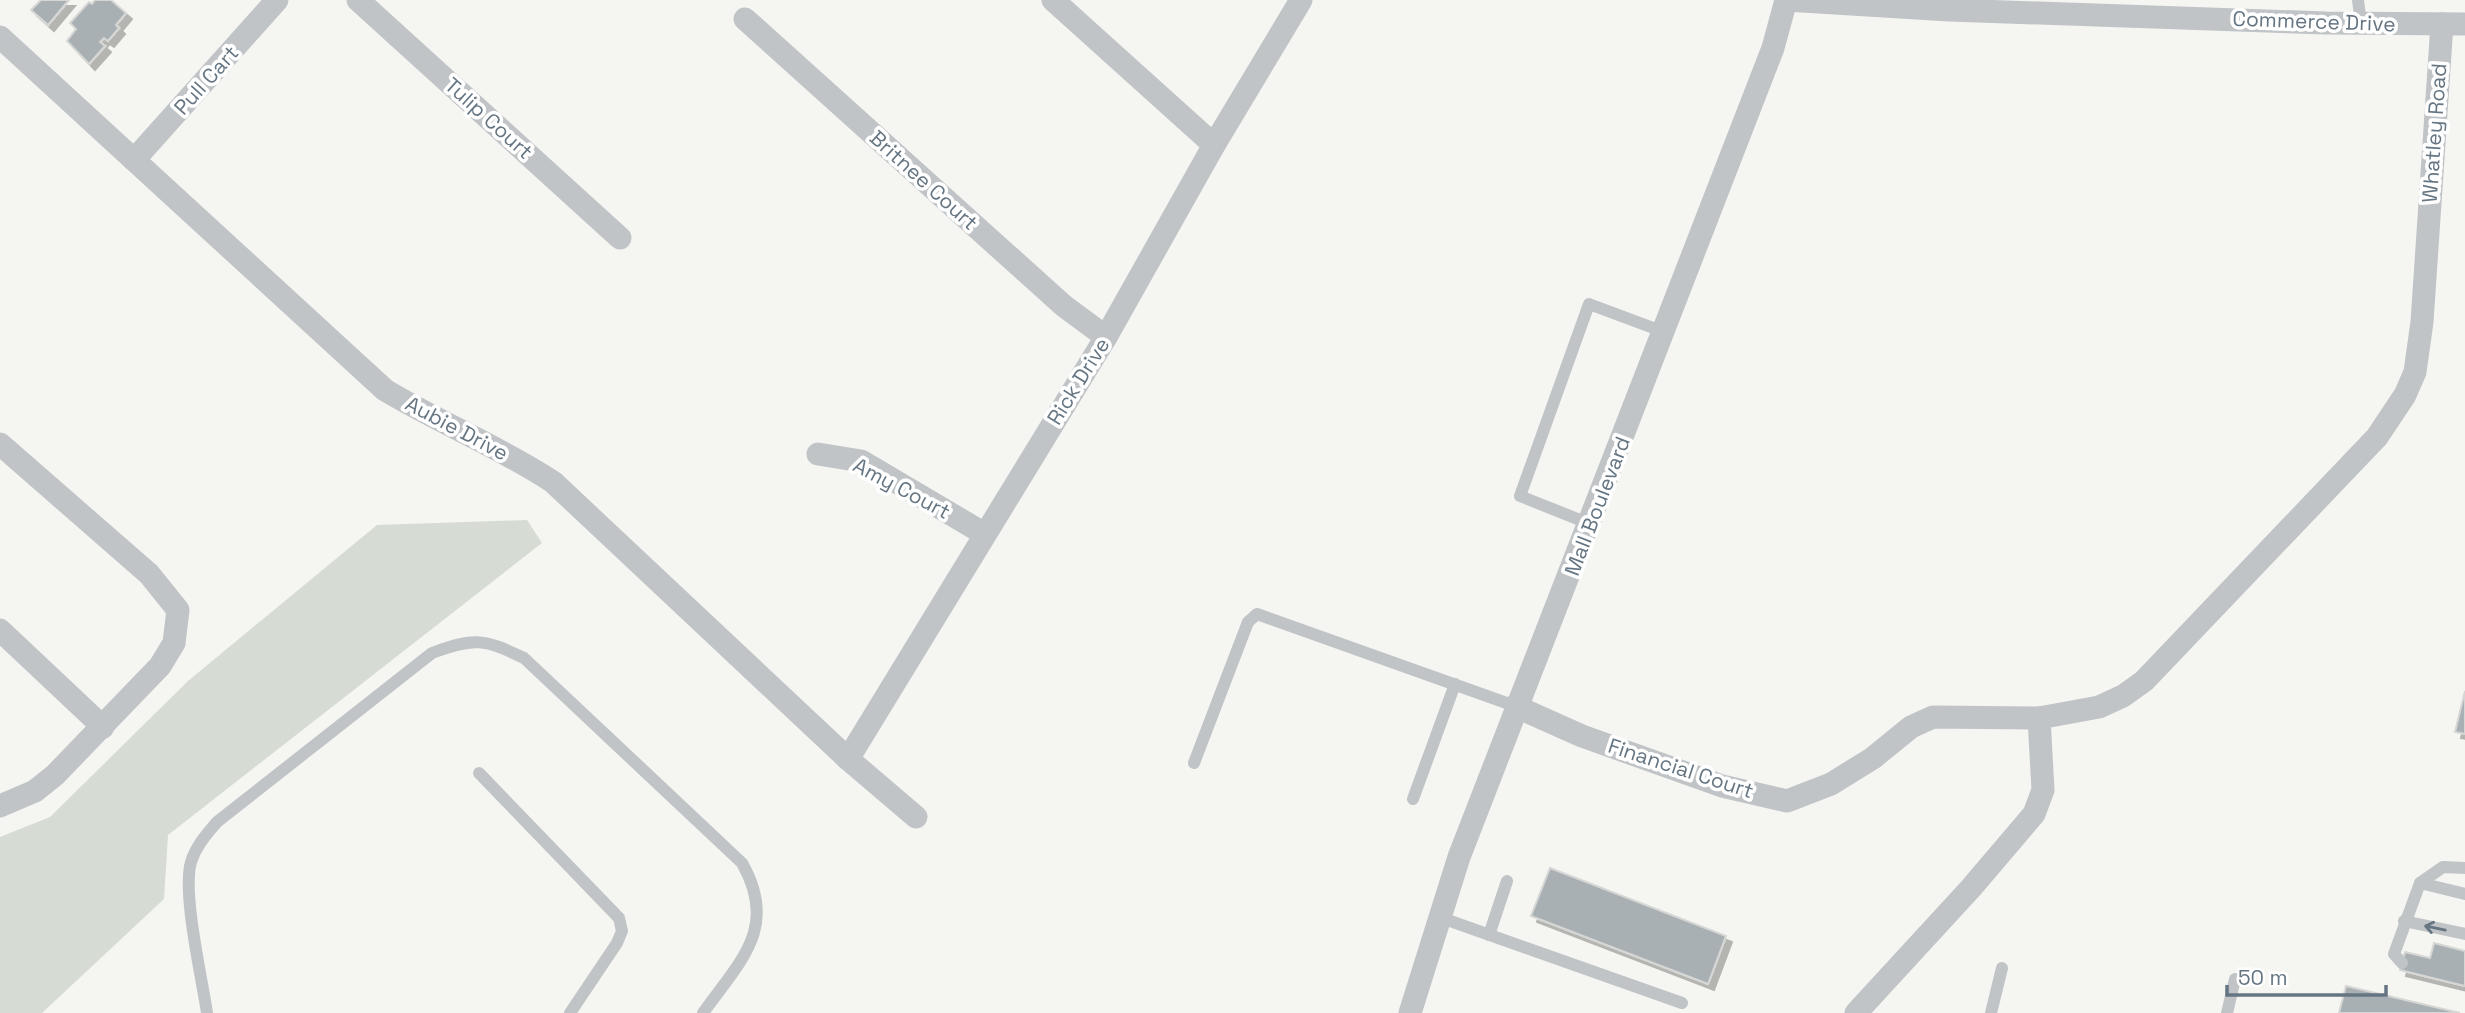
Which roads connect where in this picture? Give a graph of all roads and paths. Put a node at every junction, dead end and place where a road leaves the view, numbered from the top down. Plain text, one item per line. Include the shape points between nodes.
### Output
1 (278, 0) edge
2 (358, 0) edge
3 (1053, 0) edge
4 (1301, 0) edge
5 (1786, 0) edge
6 (2358, 0) edge
7 (1993, 5) edge
8 (745, 19) dead end
9 (2361, 24) junction
10 (2442, 24) junction
11 (2465, 24) edge
12 (0, 37) edge
13 (1214, 145) junction
14 (134, 160) junction
15 (620, 238) dead end
16 (1664, 332) junction
17 (1105, 337) junction
18 (0, 444) edge
19 (818, 454) dead end
20 (1590, 524) junction
21 (984, 533) junction
22 (0, 629) edge
23 (1455, 684) junction
24 (1515, 706) junction
25 (2039, 718) junction
26 (103, 727) junction
27 (848, 759) junction
28 (1194, 763) dead end
29 (479, 773) dead end
30 (1413, 799) dead end
31 (0, 806) edge
32 (916, 817) dead end
33 (2465, 868) edge
34 (1507, 881) dead end
35 (2420, 883) junction
36 (2465, 894) edge
37 (1439, 917) junction
38 (2404, 921) junction
39 (2465, 934) edge
40 (1489, 935) junction
41 (2402, 963) dead end
42 (2002, 968) dead end
43 (2235, 979) dead end
44 (1682, 1003) dead end
45 (207, 1013) edge
46 (570, 1013) edge
47 (702, 1013) edge
48 (1410, 1013) edge
49 (1856, 1013) edge
50 (1991, 1013) edge
51 (2227, 1013) edge

1 - 14 street, Pull Cart
2 - 15 street, Tulip Court
3 - 13 street
4 - 13 street, Rick Drive
5 - 7 street, Commerce Drive
5 - 16 street, Mall Boulevard via 1773,48
6 - 9 lane
7 - 9 street, Commerce Drive
8 - 17 street, Britnee Court via 1064,306
9 - 10 street, Commerce Drive
10 - 11 street, Commerce Drive
10 - 25 street, Whatley Road via 2415,372 2405,396 2377,437 2144,681 2099,707
12 - 14 street, Aubie Drive
13 - 17 street, Rick Drive
14 - 27 street, Aubie Drive via 385,390 553,482
16 - 20 street, Mall Boulevard
16 - 20 lane via 1589,304 1520,496
17 - 21 street, Rick Drive
18 - 26 street via 149,574 178,610 174,643 160,666
19 - 21 street, Amy Court via 861,461
20 - 24 street, Mall Boulevard
21 - 27 street, Rick Drive
22 - 26 street
23 - 24 lane
23 - 28 lane via 1257,614 1248,622
23 - 30 lane
24 - 25 street, Financial Court via 1581,736 1722,786 1787,800 1830,784 1911,727 1933,717
24 - 37 street, Mall Boulevard
25 - 49 street via 2043,790 2034,814
26 - 31 street via 55,775 34,791
27 - 32 street, Aubie Drive
29 - 46 lane via 619,918 622,931 617,943
33 - 35 lane via 2443,867
34 - 40 lane
35 - 36 lane
35 - 38 lane
37 - 40 lane
37 - 48 street, Mall Boulevard
39 -> 38 lane
38 - 41 lane via 2394,954
40 - 44 lane
42 - 50 lane
43 - 51 lane
45 - 47 lane via 190,892 190,865 199,843 217,822 432,653 458,643 489,641 524,658 742,863 753,882 759,908 755,934

